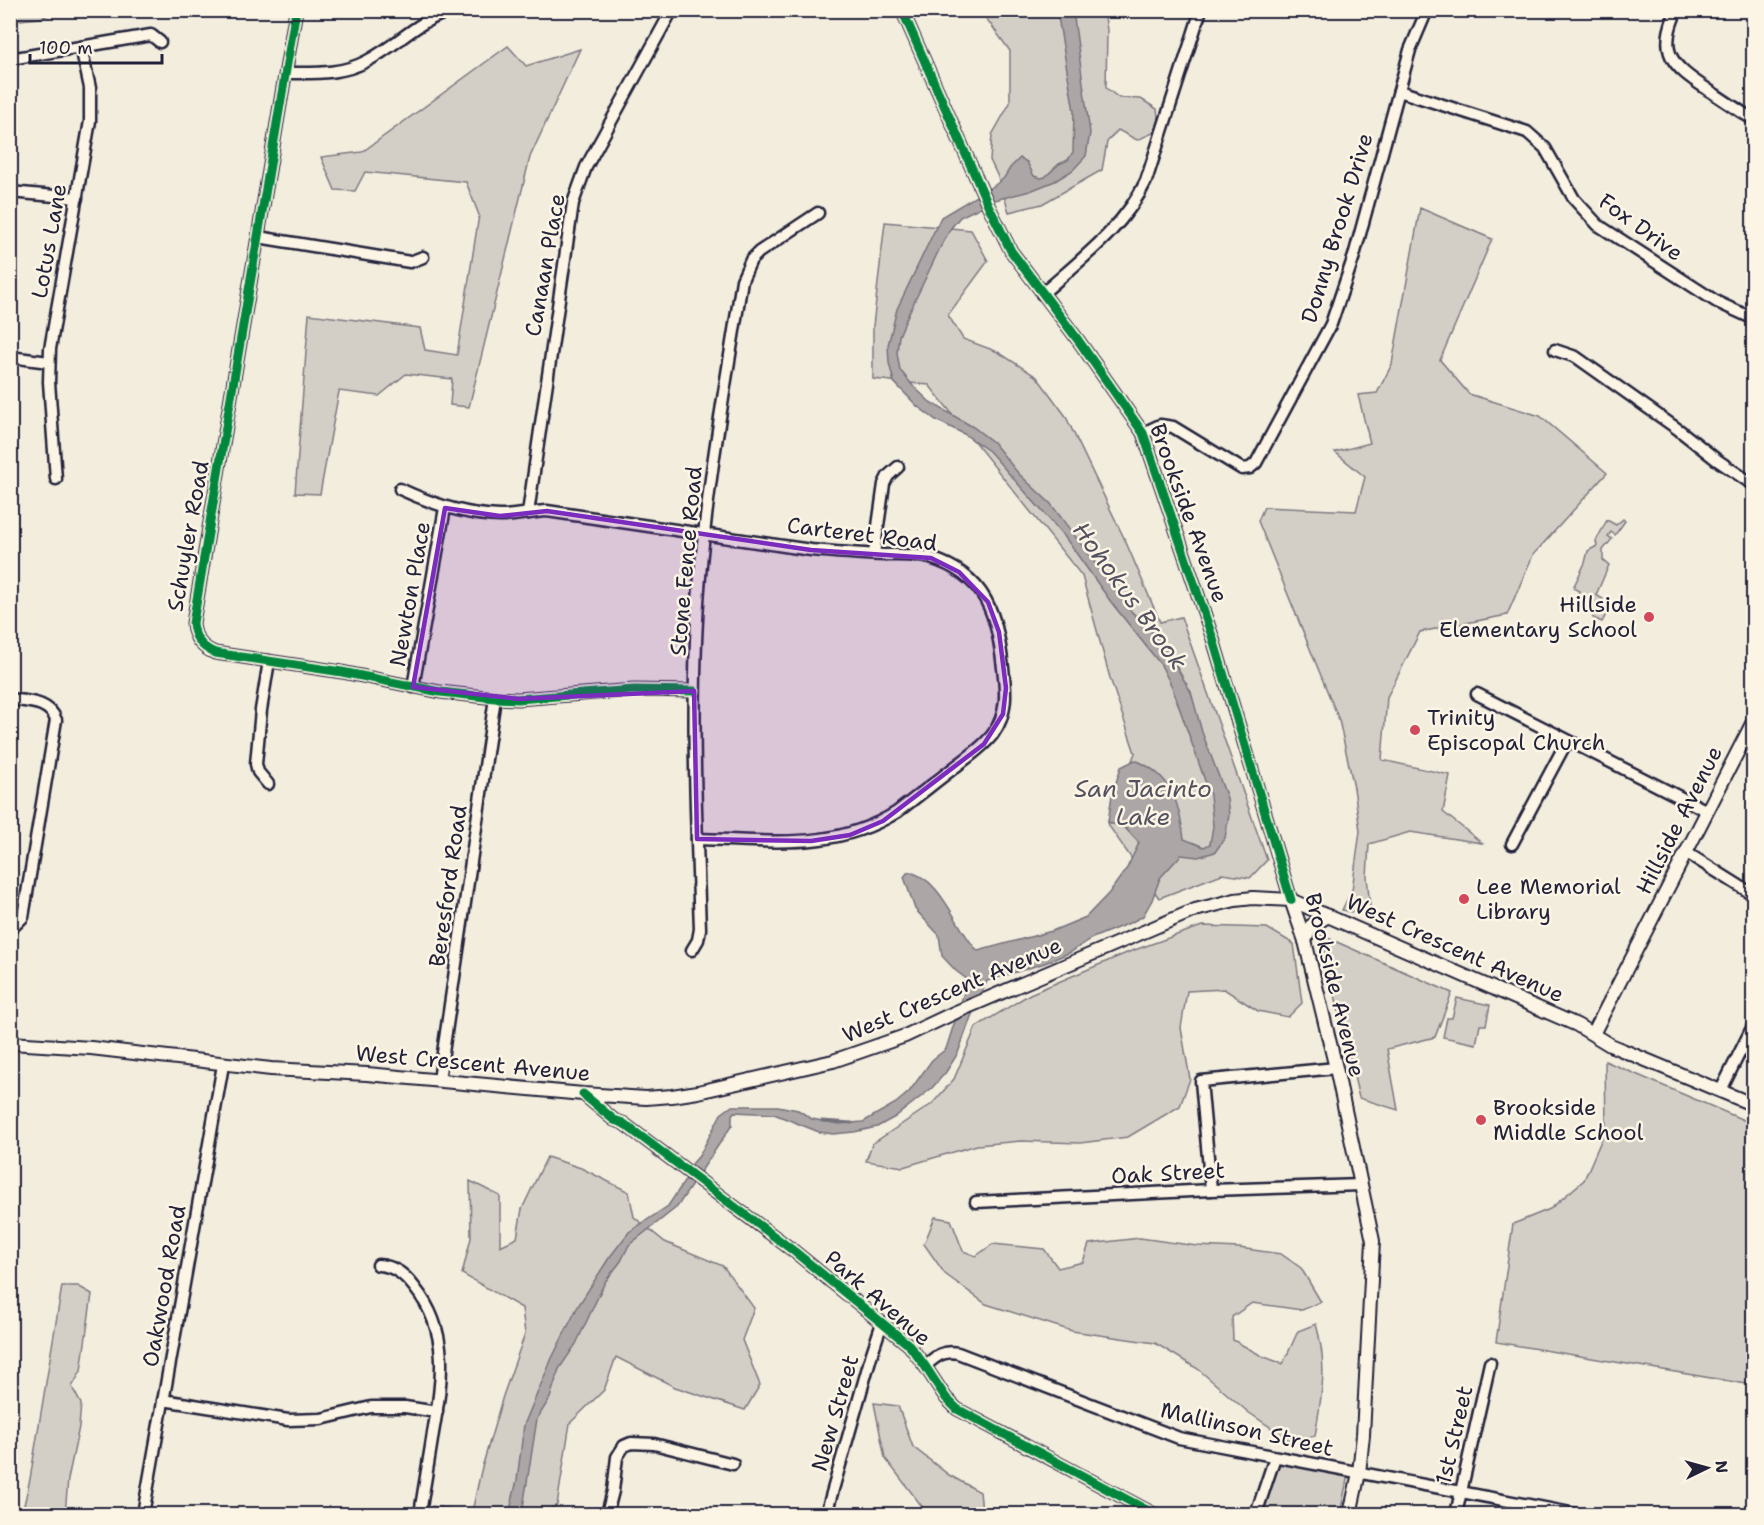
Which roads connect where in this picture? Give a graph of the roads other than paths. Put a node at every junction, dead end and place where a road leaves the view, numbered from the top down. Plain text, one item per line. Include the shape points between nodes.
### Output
1 (296, 10) edge
2 (455, 10) edge
3 (672, 10) edge
4 (902, 10) edge
5 (1201, 10) edge
6 (1427, 10) edge
7 (1677, 10) edge
8 (159, 42) dead end
9 (81, 47) junction
10 (10, 60) edge
11 (286, 73) junction
12 (1399, 91) junction
13 (1754, 120) edge
14 (10, 192) edge
15 (77, 198) junction
16 (818, 213) dead end
17 (258, 237) junction
18 (423, 258) dead end
19 (1042, 294) junction
20 (1754, 319) edge
21 (1554, 350) dead end
22 (10, 357) edge
23 (49, 362) junction
24 (1143, 433) junction
25 (898, 467) dead end
26 (56, 479) dead end
27 (1754, 485) edge
28 (400, 489) dead end
29 (445, 507) junction
30 (528, 513) junction
31 (704, 533) junction
32 (874, 554) junction
33 (269, 661) junction
34 (413, 687) junction
35 (694, 691) junction
36 (1477, 694) dead end
37 (495, 698) junction
38 (10, 699) edge
39 (1754, 720) edge
40 (1567, 741) junction
41 (268, 784) dead end
42 (1707, 811) junction
43 (697, 839) junction
44 (1512, 844) dead end
45 (1687, 853) junction
46 (1754, 896) edge
47 (1292, 900) junction
48 (1328, 916) junction
49 (12, 928) edge
50 (1305, 941) junction
51 (692, 950) dead end
52 (1754, 1024) edge
53 (1593, 1034) junction
54 (10, 1043) edge
55 (223, 1065) junction
56 (1336, 1068) junction
57 (439, 1080) junction
58 (1721, 1090) junction
59 (583, 1094) junction
60 (1754, 1105) edge
61 (1361, 1185) junction
62 (1211, 1190) junction
63 (976, 1202) dead end
64 (378, 1265) dead end
65 (882, 1323) junction
66 (1490, 1364) dead end
67 (925, 1366) junction
68 (163, 1400) junction
69 (437, 1412) junction
70 (1275, 1457) junction
71 (733, 1464) dead end
72 (1359, 1473) junction
73 (1460, 1493) junction
74 (143, 1515) edge
75 (420, 1515) edge
76 (607, 1515) edge
77 (826, 1515) edge
78 (1155, 1515) edge
79 (1256, 1515) edge
80 (1350, 1515) edge
81 (1456, 1515) edge
82 (1576, 1515) edge

1 - 11 street, Schuyler Road
2 - 11 street via 428,19 377,56 354,67 325,73
3 - 30 street, Canaan Place via 586,167 573,203
4 - 19 street, Brookside Avenue via 989,207 1011,251
5 - 19 street via 1138,198 1118,224
6 - 12 street, Donny Brook Drive via 1416,32
7 - 13 street via 1667,42 1677,68
8 - 9 street via 151,35
9 - 10 street
9 - 15 street, Lotus Lane via 91,106
11 - 17 street, Schuyler Road
12 - 20 street, Fox Drive via 1527,132 1545,148 1574,199 1598,225 1717,302
12 - 24 street, Donny Brook Drive via 1354,256 1331,324 1256,463 1242,469 1173,427 1160,425
14 - 15 street
15 - 23 street, Lotus Lane
16 - 31 street, Stone Fence Road via 759,252 745,270
17 - 18 street via 410,262
17 - 33 street, Schuyler Road via 193,623 196,638 207,650
19 - 24 street, Brookside Avenue
21 - 27 street via 1576,357
22 - 23 street
23 - 26 street, Lotus Lane
24 - 47 street, Brookside Avenue via 1213,639
25 - 32 street via 884,484
28 - 29 street, Carteret Road
29 - 30 street, Carteret Road via 500,516
29 - 34 street, Newton Place
30 - 31 street, Carteret Road via 547,512
31 - 32 street, Carteret Road via 821,551
31 - 35 street, Stone Fence Road
32 - 43 street, Carteret Road via 931,558 959,572 980,591 999,632 1006,700 999,725 984,744 897,812 866,829 811,841
33 - 34 street, Schuyler Road
33 - 41 street via 256,764
34 - 37 street, Schuyler Road
35 - 37 street, Schuyler Road via 634,690
35 - 43 street, Stone Fence Road
36 - 40 street
37 - 57 street, Beresford Road
38 - 49 street via 44,705 54,714 56,726 23,917
39 - 42 main road, Hillside Avenue
40 - 42 street
40 - 44 street
42 - 45 main road, Hillside Avenue
43 - 51 street, Stone Fence Road via 700,929
45 - 46 street
45 - 53 main road, Hillside Avenue
47 - 48 main road, West Crescent Avenue
47 - 50 main road, Brookside Avenue
47 - 59 main road, West Crescent Avenue via 1244,898 1196,910 905,1036 833,1061 698,1092 646,1098
48 - 50 main road via 1311,926
48 - 53 main road, West Crescent Avenue
50 - 56 main road, Brookside Avenue
52 - 58 street
53 - 58 main road, West Crescent Avenue via 1610,1045
54 - 55 main road, West Crescent Avenue via 91,1048
55 - 57 main road, West Crescent Avenue
55 - 68 street, Oakwood Road
56 - 61 main road, Brookside Avenue
56 - 62 street via 1201,1081
57 - 59 main road, West Crescent Avenue
58 - 60 main road, West Crescent Avenue
59 - 65 street, Park Avenue via 795,1252
61 - 62 street, Oak Street
61 - 72 main road, Brookside Avenue via 1373,1249
62 - 63 street, Oak Street
64 - 69 street via 392,1268 408,1280 435,1325 442,1362
65 - 67 street, Park Avenue via 909,1345
65 - 77 street, New Street
66 - 73 street, 1st Street
67 - 70 street, Mallinson Street via 941,1353 958,1353 1179,1438
67 - 78 street, Park Avenue via 945,1398 957,1409
68 - 69 street via 288,1420 321,1419 371,1407
68 - 74 street, Oakwood Road
69 - 75 street
70 - 72 street, Mallinson Street
70 - 79 street
71 - 76 street via 654,1444 631,1443 617,1457
72 - 73 street, Mallinson Street
72 - 80 main road, Brookside Avenue
73 - 81 street, 1st Street
73 - 82 street, Mallinson Street

